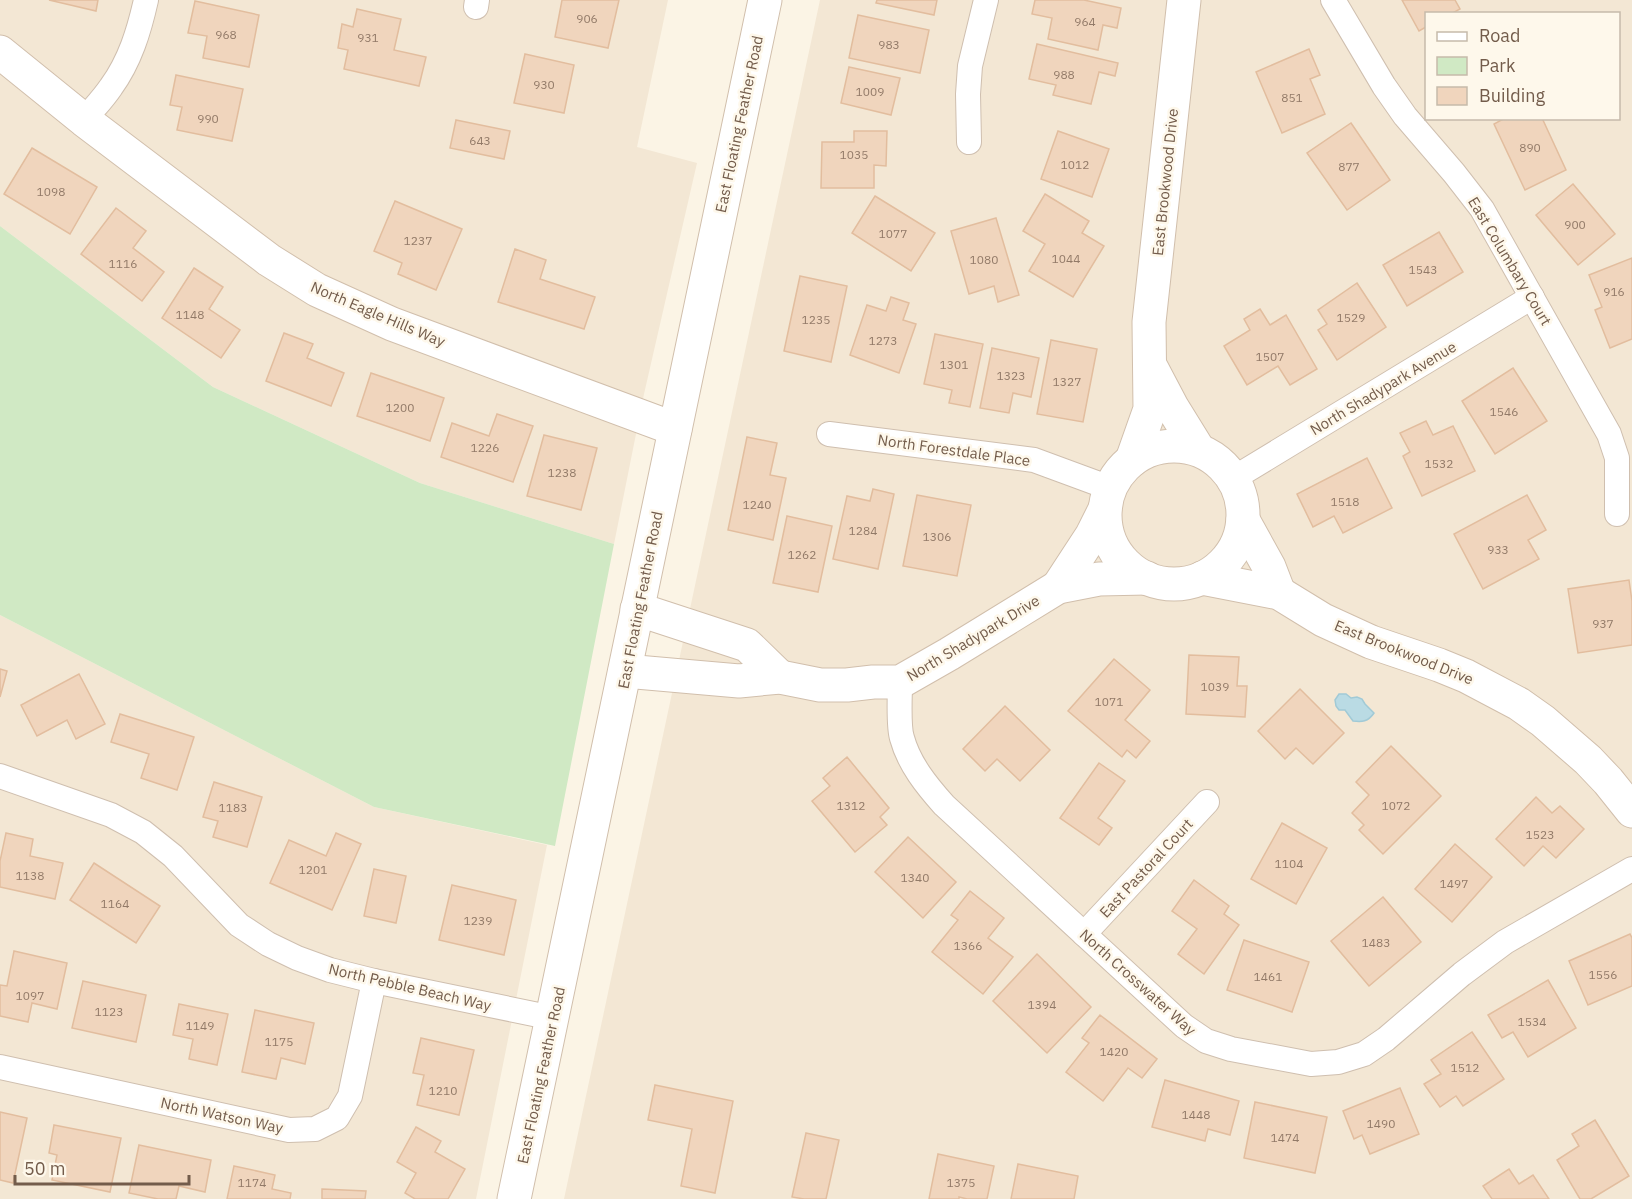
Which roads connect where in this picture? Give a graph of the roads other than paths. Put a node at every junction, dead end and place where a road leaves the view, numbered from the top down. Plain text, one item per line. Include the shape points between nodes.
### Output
1 (146, 0) edge
2 (765, 0) edge
3 (986, 0) edge
4 (1184, 0) edge
5 (1333, 0) edge
6 (0, 52) edge
7 (84, 120) junction
8 (969, 142) dead end
9 (1532, 297) junction
10 (1150, 365) junction
11 (675, 429) junction
12 (829, 434) dead end
13 (1198, 449) junction
14 (1132, 460) junction
15 (1234, 478) junction
16 (1108, 498) junction
17 (1617, 514) dead end
18 (1244, 520) junction
19 (1147, 578) junction
20 (1202, 578) junction
21 (1058, 586) junction
22 (1279, 593) junction
23 (638, 609) junction
24 (625, 671) junction
25 (780, 677) junction
26 (900, 682) junction
27 (0, 776) edge
28 (1207, 802) dead end
29 (1632, 811) edge
30 (1632, 869) edge
31 (1084, 934) junction
32 (375, 981) junction
33 (553, 1018) junction
34 (0, 1067) edge
35 (514, 1199) edge

1 - 7 street via 130,54 111,87
2 - 11 street, East Floating Feather Road
3 - 8 street via 970,66
4 - 10 street, East Brookwood Drive via 1149,322
5 - 9 street, East Columbary Court via 1405,116 1482,210
6 - 7 street, North Eagle Hills Way
7 - 11 street, North Eagle Hills Way via 269,260 317,290 392,324
9 - 15 street, North Shadypark Avenue
9 - 17 street, East Columbary Court via 1610,434 1617,458
10 - 13 street, East Brookwood Drive
10 - 14 street, East Brookwood Drive via 1150,409
11 - 23 street, East Floating Feather Road
12 - 16 street, North Forestdale Place via 1034,460
13 - 14 street via 1175,445 1152,448
13 - 15 street via 1219,460
14 - 16 street via 1119,472
15 - 18 street
16 - 19 street via 1107,530 1115,550 1129,567
16 - 21 street, North Shadypark Drive via 1092,535
18 - 20 street via 1231,555
18 - 22 street
19 - 20 street via 1165,584 1184,584
19 - 21 street, North Shadypark Drive via 1099,579
20 - 22 street, East Brookwood Drive
21 - 26 street, North Shadypark Drive
22 - 29 street, East Brookwood Drive via 1323,620 1466,676 1519,704 1588,760
23 - 24 street, East Floating Feather Road
23 - 25 street via 747,645
24 - 25 street, North Shadypark Drive via 739,681
24 - 33 street, East Floating Feather Road
25 - 26 street, North Shadypark Drive via 820,685
26 - 31 street, North Crosswater Way via 901,737 926,785
27 - 32 street, North Pebble Beach Way via 111,816 143,832 173,856 239,925 268,944 330,970
28 - 31 street, East Pastoral Court
30 - 31 street, North Crosswater Way via 1505,942 1386,1039 1364,1054 1338,1062 1311,1064 1206,1041 1184,1026
32 - 33 street, North Pebble Beach Way
32 - 34 street, North Watson Way via 351,1096 337,1118 315,1128 289,1130
33 - 35 street, East Floating Feather Road

